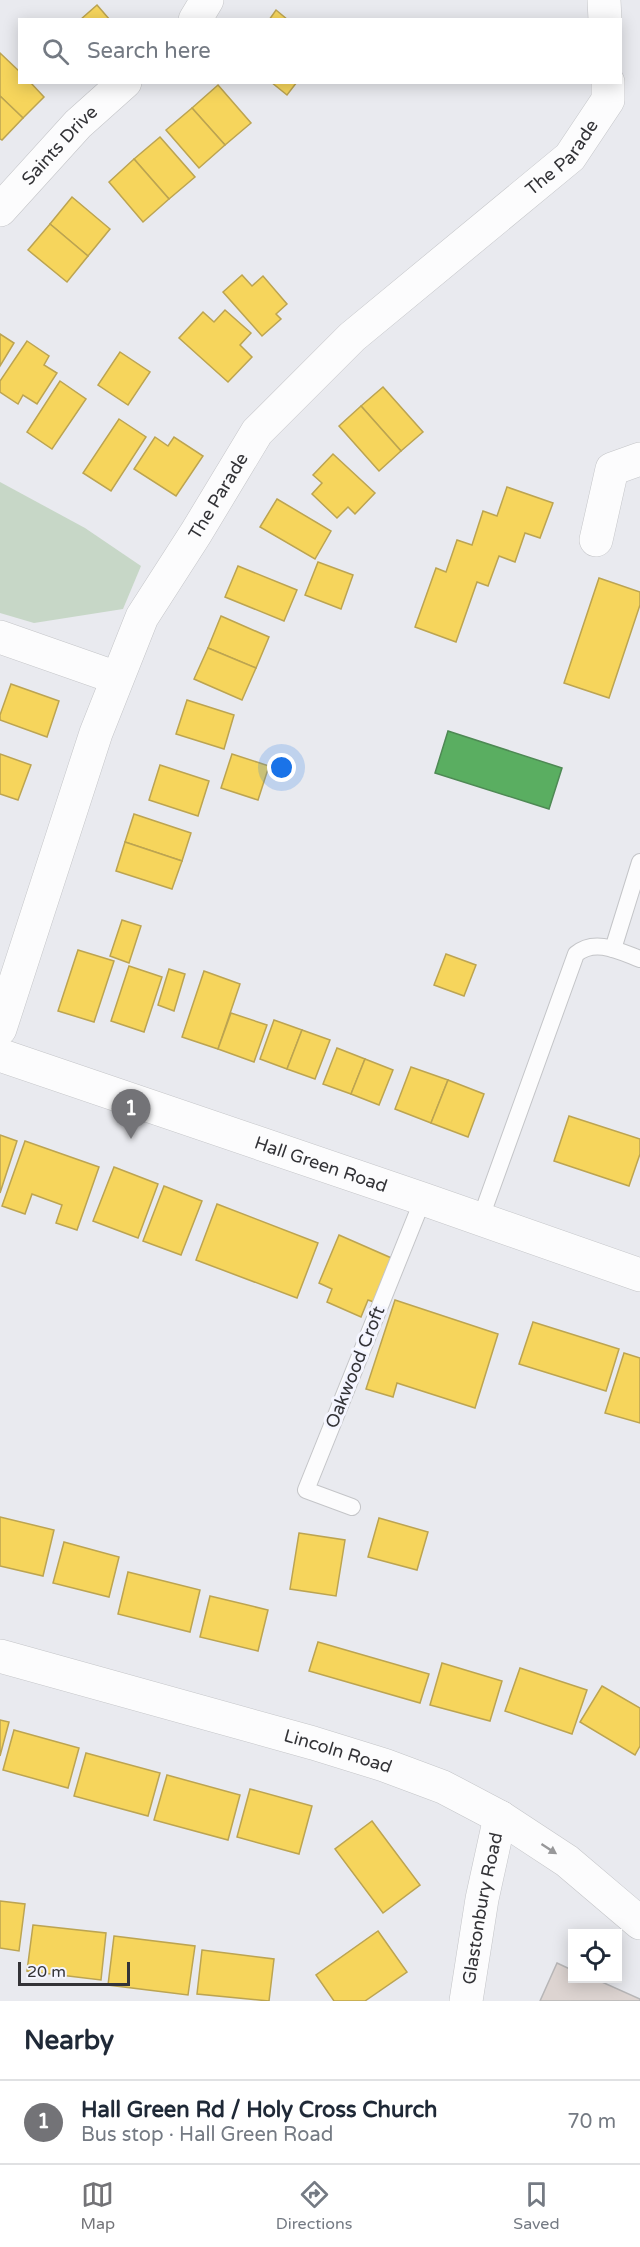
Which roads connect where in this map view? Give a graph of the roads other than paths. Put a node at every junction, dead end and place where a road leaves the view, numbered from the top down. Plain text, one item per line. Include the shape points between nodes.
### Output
1 (207, 0) edge
2 (604, 0) edge
3 (196, 18) edge
4 (606, 18) edge
5 (123, 84) edge
6 (608, 84) edge
7 (0, 210) edge
8 (640, 459) edge
9 (596, 540) dead end
10 (0, 637) edge
11 (117, 678) junction
12 (640, 862) edge
13 (613, 949) junction
14 (640, 958) edge
15 (0, 1029) edge
16 (0, 1055) edge
17 (423, 1199) junction
18 (480, 1220) junction
19 (640, 1275) edge
20 (352, 1507) dead end
21 (0, 1656) edge
22 (500, 1817) junction
23 (640, 1923) edge
24 (466, 2001) edge

1 - 3 street
2 - 4 street
5 - 7 street, Saints Drive via 78,124
6 - 11 street, The Parade via 608,100 570,157 352,337 256,432 142,617
8 - 9 street via 612,469
10 - 11 street
11 - 15 street, The Parade
12 - 13 lane
13 - 14 lane
13 - 18 lane via 584,948 576,954
16 - 17 street, Hall Green Road
17 - 18 street, Hall Green Road
17 - 20 lane, Oakwood Croft via 306,1490
18 - 19 street, Hall Green Road
21 - 22 street, Lincoln Road via 384,1765 443,1787
22 -> 23 street, Lincoln Road via 567,1861
22 - 24 street, Glastonbury Road

